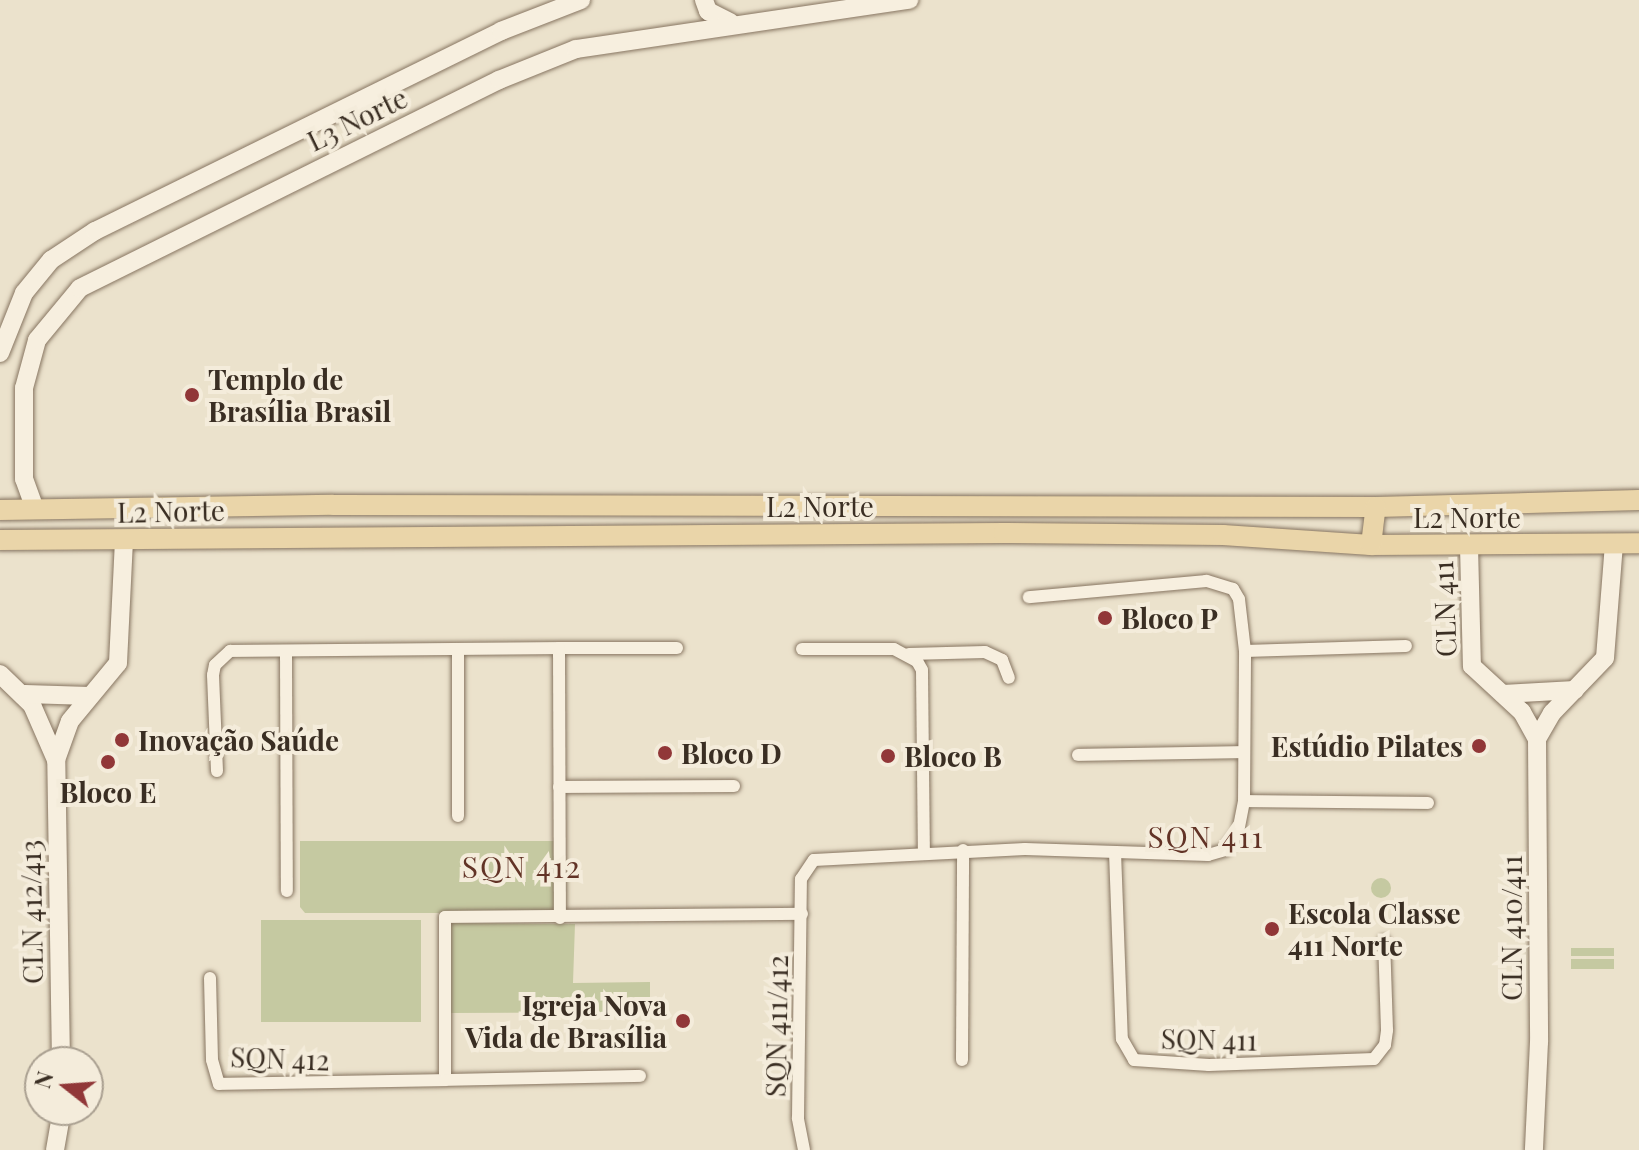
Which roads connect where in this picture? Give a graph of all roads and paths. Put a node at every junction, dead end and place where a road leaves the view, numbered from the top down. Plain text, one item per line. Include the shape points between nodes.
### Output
1 (581, 0) edge
2 (704, 0) edge
3 (909, 0) edge
4 (732, 23) junction
5 (0, 353) edge
6 (1639, 500) edge
7 (1376, 507) junction
8 (221, 508) junction
9 (880, 508) junction
10 (35, 509) junction
11 (0, 510) edge
12 (871, 534) junction
13 (221, 538) junction
14 (0, 540) edge
15 (124, 541) junction
16 (1639, 543) edge
17 (1614, 544) junction
18 (1371, 545) junction
19 (1469, 546) junction
20 (1029, 597) dead end
21 (1406, 646) dead end
22 (559, 648) junction
23 (677, 648) dead end
24 (458, 649) junction
25 (802, 649) dead end
26 (286, 651) junction
27 (1245, 651) junction
28 (909, 654) junction
29 (0, 674) edge
30 (1009, 678) dead end
31 (1575, 690) junction
32 (25, 694) junction
33 (1503, 694) junction
34 (90, 696) junction
35 (1537, 739) junction
36 (1242, 752) junction
37 (1078, 755) dead end
38 (56, 760) junction
39 (217, 771) dead end
40 (734, 786) dead end
41 (559, 787) junction
42 (1244, 801) junction
43 (1428, 803) dead end
44 (458, 816) dead end
45 (963, 850) junction
46 (1115, 852) junction
47 (924, 853) junction
48 (287, 891) dead end
49 (802, 914) junction
50 (560, 918) junction
51 (1384, 941) dead end
52 (210, 978) dead end
53 (61, 1046) edge
54 (962, 1060) dead end
55 (640, 1076) dead end
56 (445, 1080) junction
57 (1539, 1116) junction
58 (60, 1126) edge
59 (65, 1126) edge
60 (801, 1146) edge
61 (55, 1150) edge
62 (70, 1150) edge
63 (1534, 1150) edge
64 (1547, 1150) edge

1 - 5 main road, L3 Norte via 500,32 95,231 51,260 24,293
2 - 4 main road via 715,17
3 - 4 main road, L3 Norte
4 - 10 main road, L3 Norte via 613,40 535,64 80,288 37,340 24,388 24,479
6 - 7 main road, L2 Norte
7 - 9 main road, L2 Norte
7 - 18 main road
8 - 9 main road, L2 Norte
8 - 10 main road, L2 Norte
8 - 13 main road
9 - 12 main road via 883,515
10 - 11 main road, L2 Norte
12 - 13 main road, L2 Norte
12 - 18 main road, L2 Norte via 1210,534
13 - 15 main road, L2 Norte
14 - 15 main road, L2 Norte
15 - 34 main road via 118,663
16 - 17 main road, L2 Norte
17 - 19 main road, L2 Norte
17 - 31 main road via 1609,647 1600,668
18 - 19 main road, L2 Norte
19 - 33 main road, CLN 411 via 1470,658 1478,677
20 - 27 street via 1223,584 1239,599
21 - 27 street
22 - 23 street
22 - 24 street
22 - 41 street
24 - 26 street
24 - 44 street
25 - 28 street
26 - 39 street via 230,651 215,665
26 - 48 street
27 - 36 street
28 - 30 street via 985,652 1002,660
28 - 47 street via 922,670
29 - 32 main road
31 - 33 main road
31 - 35 main road via 1552,713
32 - 34 main road
32 - 38 main road
33 - 35 main road, CLN 411 via 1526,716
34 - 38 main road via 70,721
35 - 57 main road, CLN 410/411
36 - 37 street
36 - 42 street
38 - 53 main road, CLN 412/413
40 - 41 street
41 - 50 street
42 - 43 street
42 - 46 street via 1238,832 1225,850 1208,855
45 - 46 street
45 - 47 street
45 - 54 street
46 - 51 street, SQN 411 via 1116,976 1124,1049 1134,1060 1224,1065 1374,1059 1385,1045 1387,1030
47 - 49 street via 814,860 803,872
49 - 50 street
49 - 60 street, SQN 411/412
50 - 56 street via 445,917
52 - 56 street, SQN 412 via 212,1060 219,1084
55 - 56 street, SQN 412
57 - 63 main road, CLN 410/411
57 - 64 main road, CLN 410/411
58 - 61 main road
59 - 62 main road

